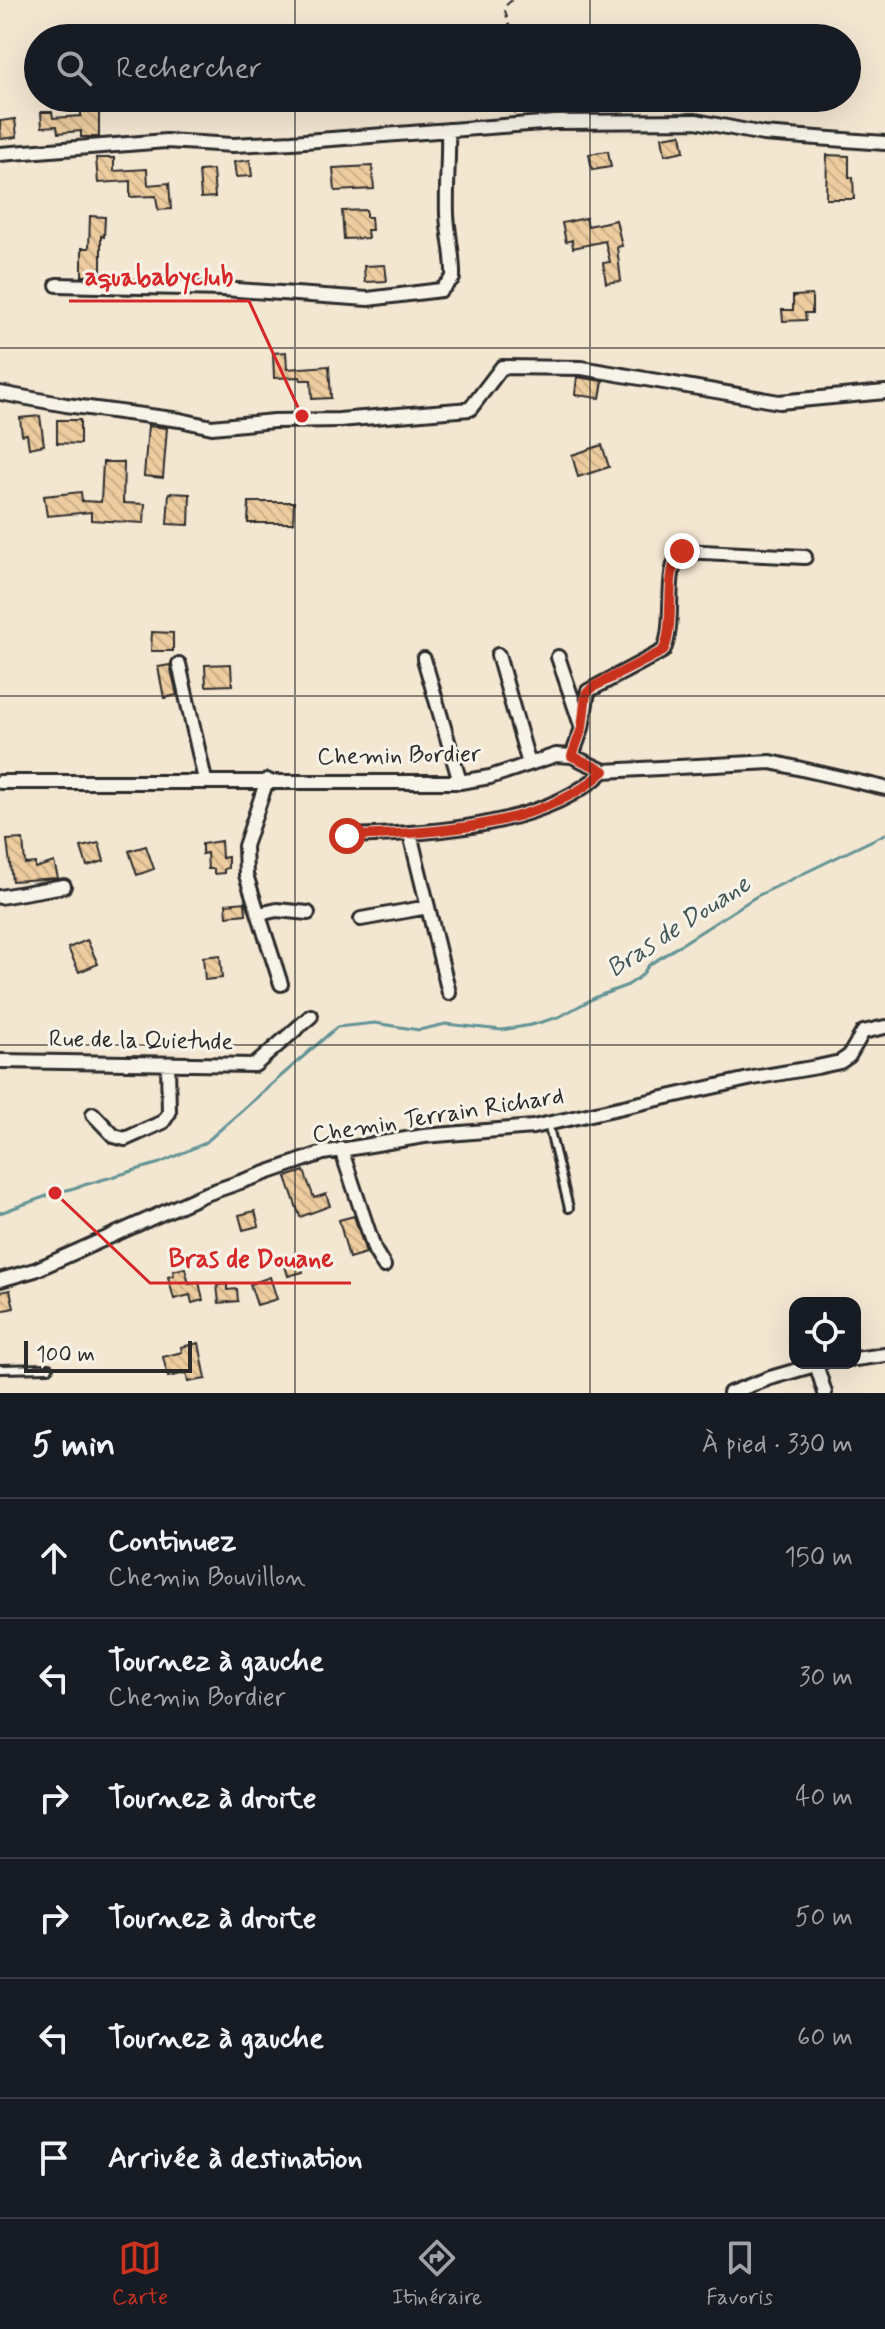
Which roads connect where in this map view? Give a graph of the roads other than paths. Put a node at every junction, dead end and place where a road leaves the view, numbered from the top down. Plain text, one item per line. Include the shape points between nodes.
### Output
1 (448, 130) junction
2 (885, 143) edge
3 (0, 154) edge
4 (57, 285) dead end
5 (885, 392) edge
6 (0, 393) edge
7 (805, 557) dead end
8 (498, 655) dead end
9 (558, 657) dead end
10 (424, 659) dead end
11 (179, 664) dead end
12 (582, 728) junction
13 (572, 756) junction
14 (529, 764) junction
15 (604, 771) junction
16 (205, 780) junction
17 (267, 780) junction
18 (0, 782) edge
19 (460, 782) junction
20 (885, 788) edge
21 (410, 834) junction
22 (347, 836) dead end
23 (64, 886) dead end
24 (0, 897) edge
25 (428, 907) junction
26 (308, 913) dead end
27 (259, 914) junction
28 (361, 919) dead end
29 (281, 984) dead end
30 (449, 993) dead end
31 (311, 1016) dead end
32 (885, 1027) edge
33 (0, 1062) edge
34 (168, 1065) junction
35 (93, 1114) dead end
36 (548, 1123) junction
37 (341, 1149) junction
38 (569, 1208) dead end
39 (384, 1266) dead end
40 (0, 1280) edge
41 (885, 1355) edge
42 (861, 1358) edge
43 (49, 1368) dead end
44 (0, 1369) edge
45 (801, 1369) edge
46 (818, 1369) edge
47 (730, 1393) edge
48 (825, 1393) edge

1 - 2 street via 555,122 696,121 763,134
1 - 3 street via 233,145 166,141
1 - 4 street via 453,278 441,290 368,299
5 - 6 street via 779,402 582,368 502,367 470,409 212,427
7 - 12 street via 682,551 676,556 663,651 588,691
8 - 14 street
9 - 12 street
10 - 19 street
11 - 16 street
12 - 13 street
13 - 14 street, Chemin Bordier
13 - 15 street
14 - 19 street, Chemin Bordier
15 - 20 street via 771,762
15 - 21 street via 582,790 507,820
16 - 17 street, Chemin Bordier
16 - 18 street, Chemin Bordier
17 - 19 street, Chemin Bordier
17 - 27 street via 245,851 246,875
21 - 22 street
21 - 25 street
23 - 24 street
25 - 28 street
25 - 30 street
26 - 27 street
27 - 29 street
31 - 34 street, Rue de la Quietude via 255,1065
32 - 36 street, Chemin Terrain Richard via 863,1032 840,1062
33 - 34 street, Rue de la Quietude
34 - 35 street via 169,1113 163,1122 125,1139 114,1136
36 - 37 street, Chemin Terrain Richard
36 - 38 lane
37 - 39 street
37 - 40 street, Chemin Terrain Richard via 203,1195 35,1270
41 - 42 street
43 - 44 lane
45 - 47 street
46 - 48 street

